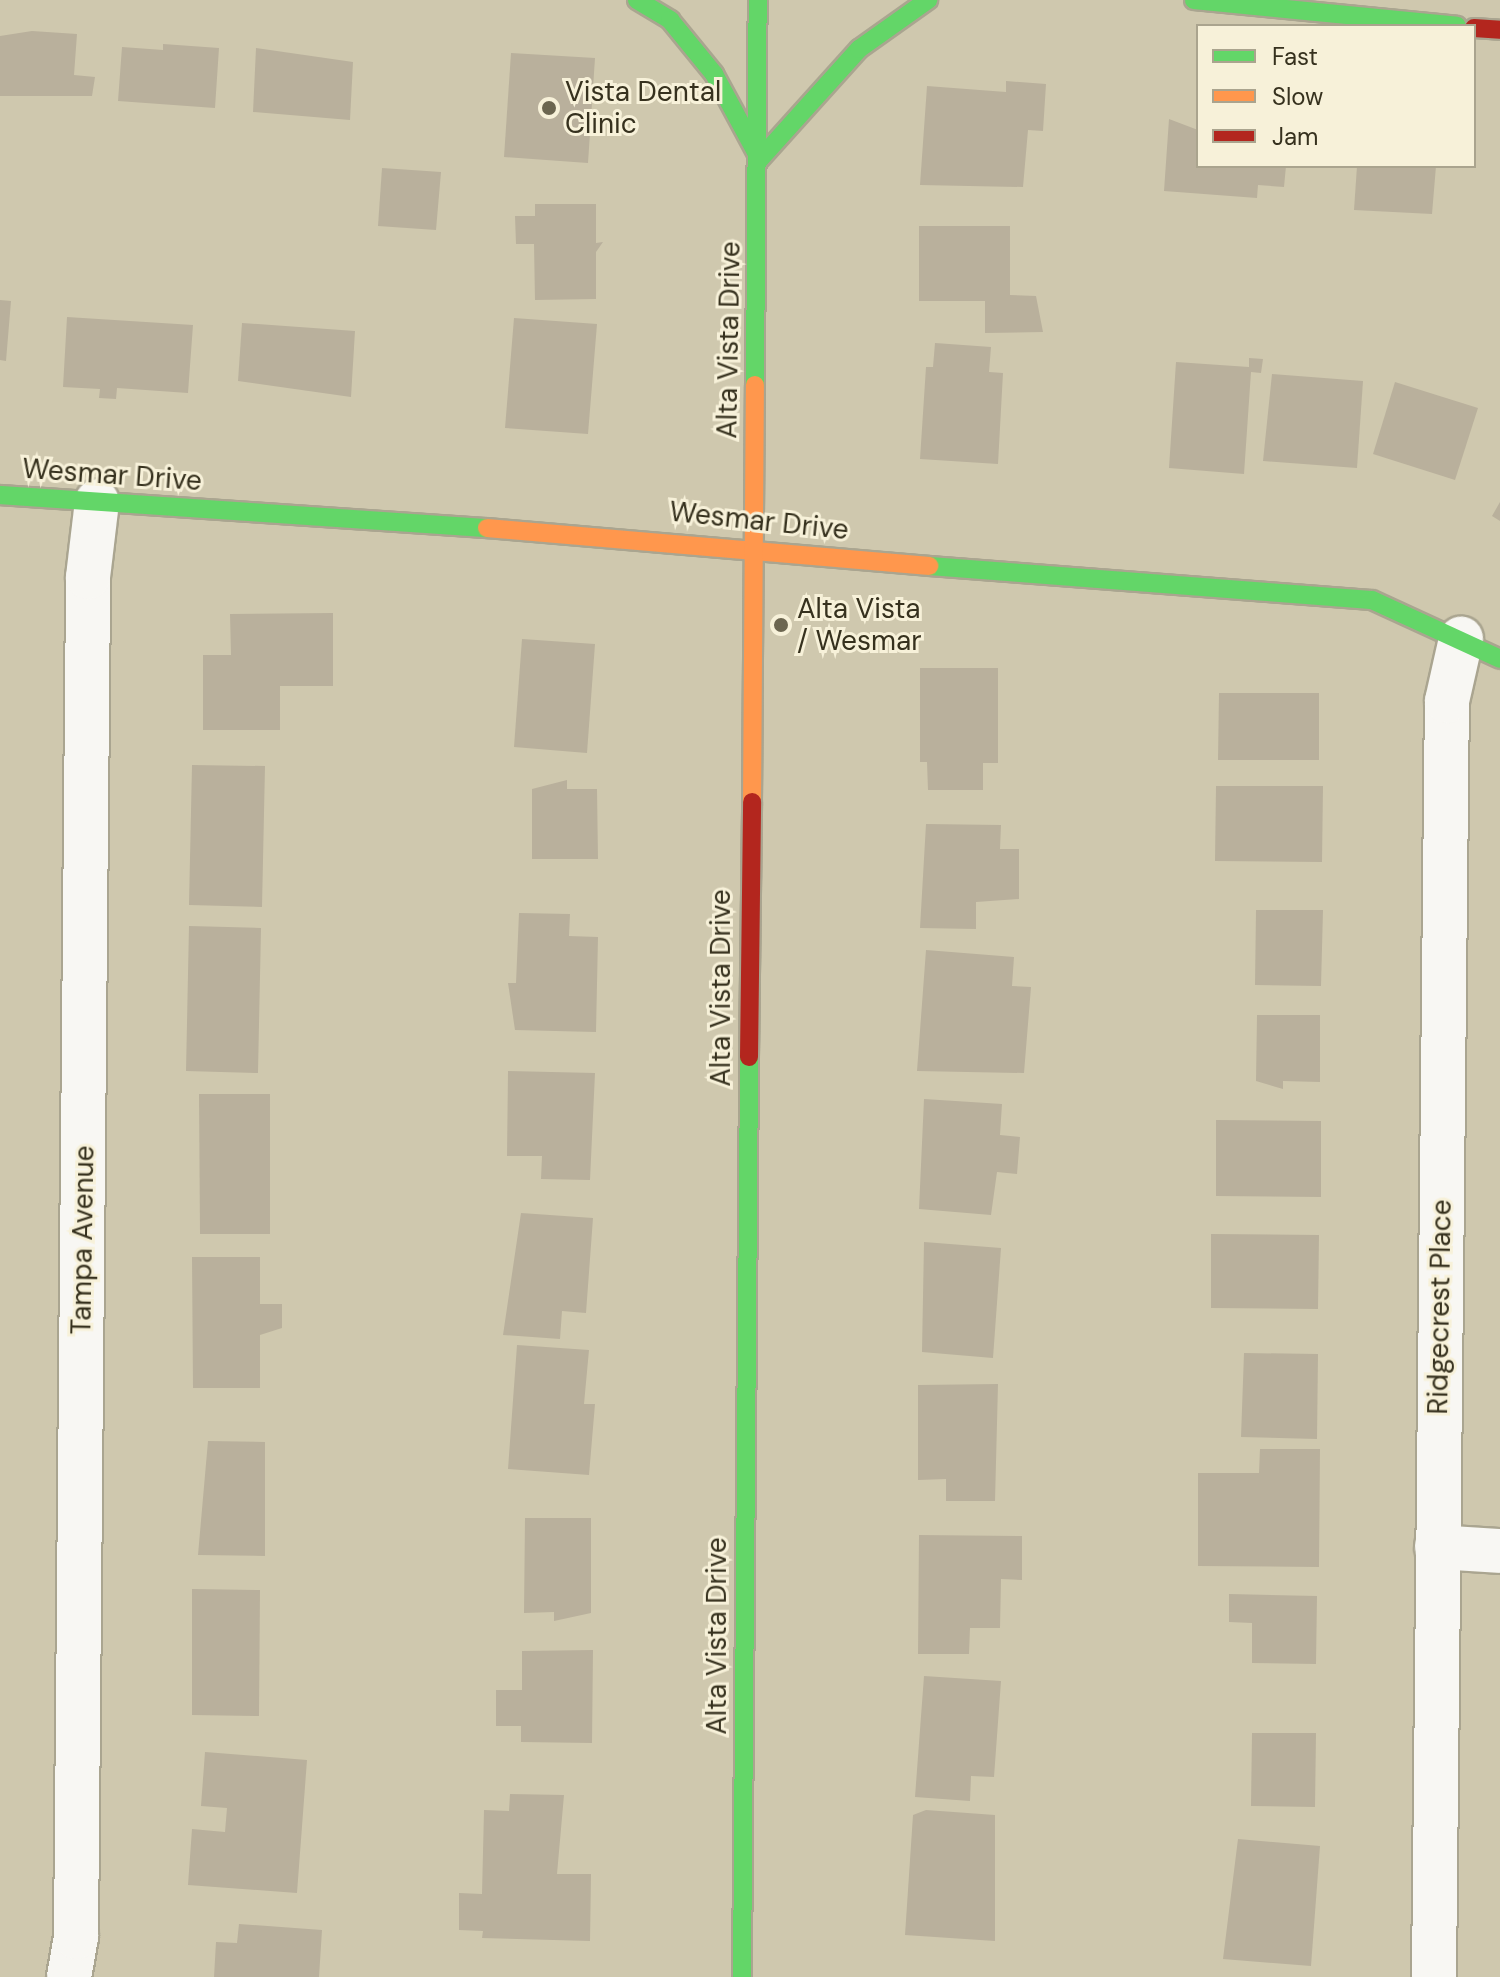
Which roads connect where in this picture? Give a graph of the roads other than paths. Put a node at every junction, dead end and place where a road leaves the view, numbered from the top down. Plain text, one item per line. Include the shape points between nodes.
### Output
1 (637, 0) edge
2 (758, 0) edge
3 (928, 0) edge
4 (1194, 0) edge
5 (1437, 24) edge
6 (1476, 28) edge
7 (1500, 30) edge
8 (760, 159) junction
9 (0, 495) edge
10 (97, 502) junction
11 (753, 553) junction
12 (1461, 639) junction
13 (1500, 659) edge
14 (1437, 1547) junction
15 (1500, 1551) edge
16 (69, 1977) edge
17 (742, 1977) edge
18 (1434, 1977) edge

1 - 8 street via 670,20 714,74
2 - 8 street, Alta Vista Drive
3 - 8 street via 859,49
4 - 5 street
6 - 7 street
8 - 11 street, Alta Vista Drive
9 - 10 street, Wesmar Drive
10 - 11 street, Wesmar Drive via 651,539
10 - 16 street, Tampa Avenue via 88,577 76,1937
11 - 12 street, Wesmar Drive via 1372,600
11 - 17 street, Alta Vista Drive
12 - 13 street, Wesmar Drive
12 - 14 street, Ridgecrest Place via 1447,701
14 - 15 street
14 - 18 street, Ridgecrest Place

